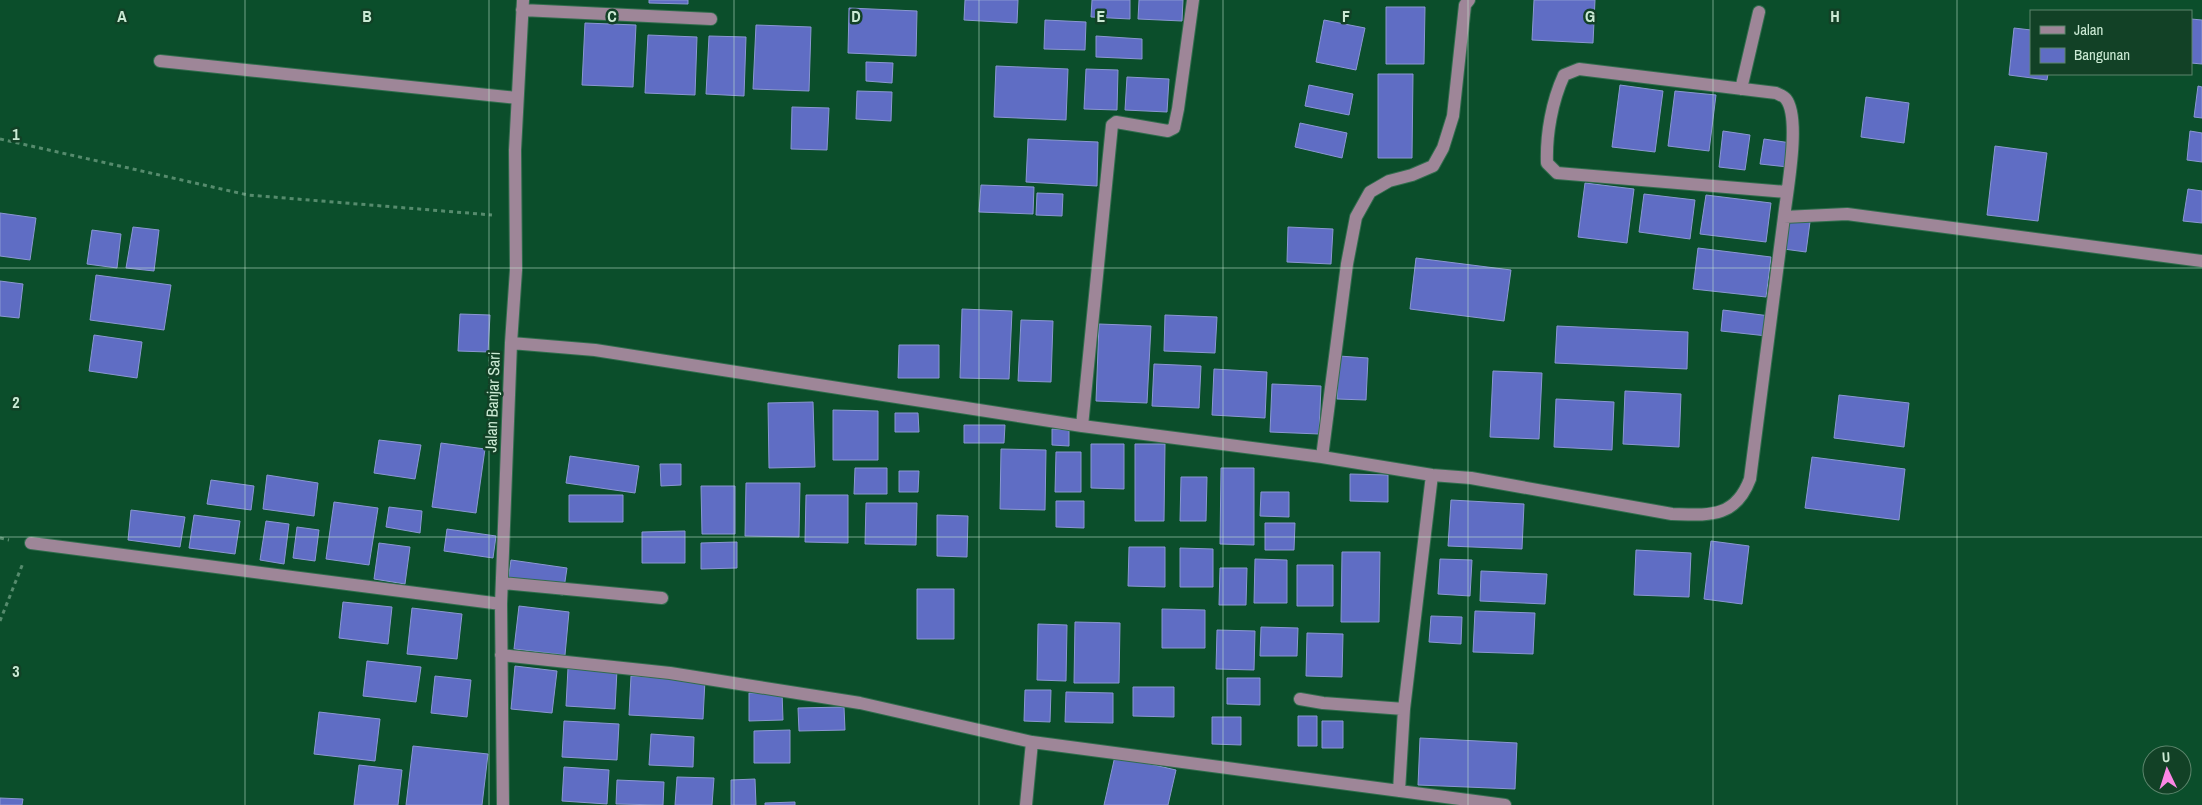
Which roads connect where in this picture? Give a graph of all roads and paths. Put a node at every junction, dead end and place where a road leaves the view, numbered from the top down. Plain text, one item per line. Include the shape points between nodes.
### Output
1 (1193, 0) edge
2 (1469, 0) edge
3 (522, 5) edge
4 (1759, 12) dead end
5 (711, 19) dead end
6 (160, 61) dead end
7 (1741, 89) junction
8 (517, 98) junction
9 (0, 139) edge
10 (1786, 192) junction
11 (517, 217) junction
12 (1784, 217) junction
13 (2202, 261) edge
14 (511, 343) junction
15 (1082, 426) junction
16 (1322, 457) junction
17 (1432, 475) junction
18 (30, 543) joint
19 (502, 583) junction
20 (662, 598) dead end
21 (501, 604) junction
22 (0, 621) edge
23 (501, 655) junction
24 (1300, 699) dead end
25 (1404, 709) junction
26 (1032, 742) junction
27 (1399, 791) junction
28 (502, 805) edge
29 (1026, 805) edge
30 (1505, 805) edge

1 - 15 street via 1174,128 1168,131 1116,122 1112,125
2 - 16 street via 1465,5 1453,116 1443,148 1433,166 1389,181 1370,192 1356,218
3 - 5 street
3 - 8 street, Jalan Banjar Sari
4 - 7 street
6 - 8 street
7 - 10 street via 1776,93 1785,97 1789,104 1794,124
7 - 10 street via 1579,70 1564,75 1556,93 1546,149 1547,163 1557,173
8 - 11 street, Jalan Banjar Sari via 514,150
9 - 11 path via 248,195
10 - 12 street
11 - 14 street, Jalan Banjar Sari
12 - 13 street via 1847,214
12 - 17 street via 1750,479 1739,501 1720,512 1672,514 1471,478
14 - 15 street via 595,350
14 - 19 street, Jalan Banjar Sari
15 - 16 street
16 - 17 street
17 - 25 street
18 - 21 street
18 - 22 path
19 - 20 street
19 - 21 street, Jalan Banjar Sari
21 - 23 street, Jalan Banjar Sari
23 - 26 street via 670,673 860,703
23 - 28 street, Jalan Banjar Sari
24 - 25 street
25 - 27 street
26 - 27 street
26 - 29 street
27 - 30 street

